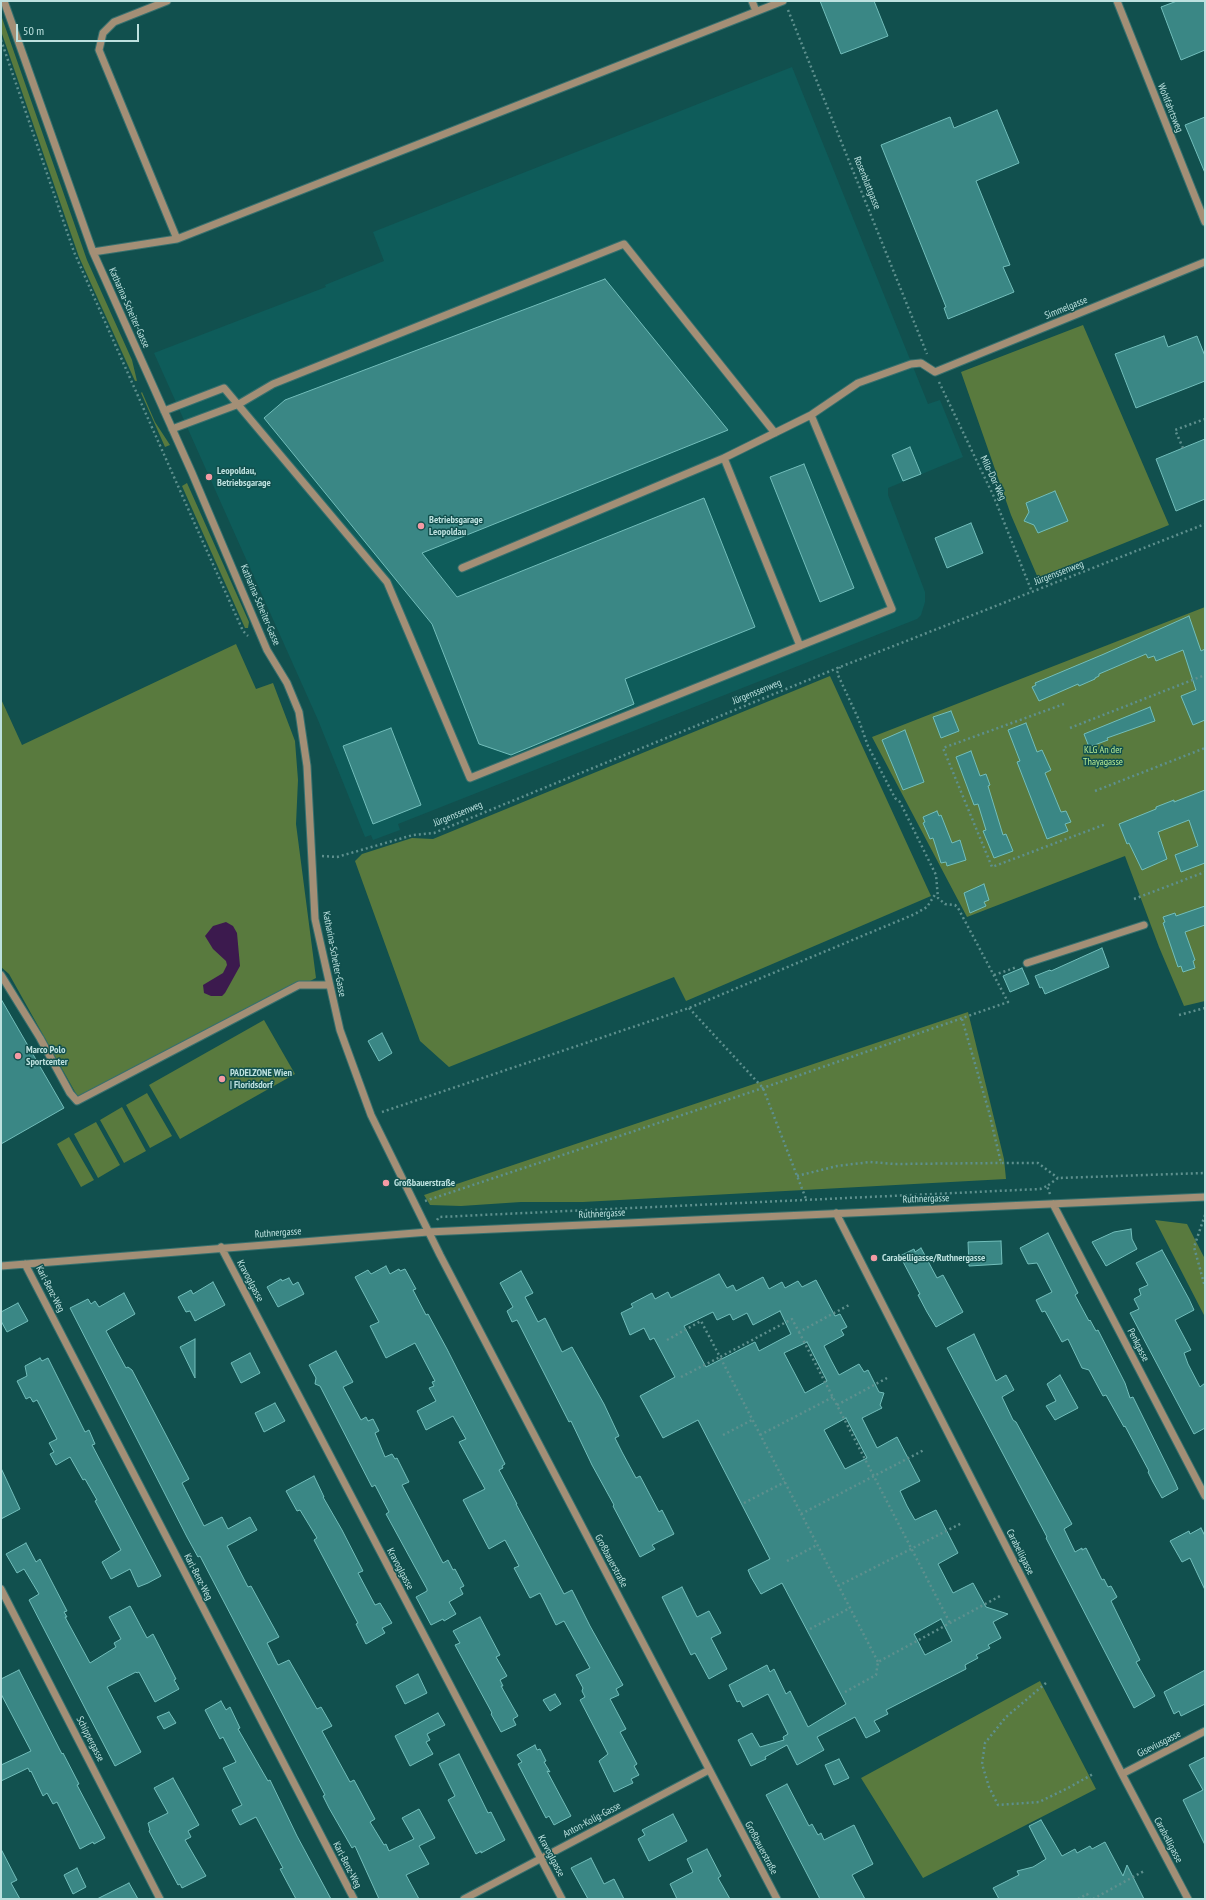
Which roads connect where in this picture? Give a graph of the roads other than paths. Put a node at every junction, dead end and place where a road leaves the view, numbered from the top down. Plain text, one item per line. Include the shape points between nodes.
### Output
1 (4, 1) edge
2 (167, 1) edge
3 (752, 1) edge
4 (783, 1) edge
5 (1117, 1) edge
6 (756, 11) junction
7 (1205, 222) edge
8 (177, 239) junction
9 (93, 252) junction
10 (1205, 262) edge
11 (239, 404) junction
12 (164, 411) junction
13 (812, 415) junction
14 (172, 429) junction
15 (775, 433) junction
16 (724, 458) junction
17 (462, 568) dead end
18 (800, 646) junction
19 (1144, 926) dead end
20 (1027, 963) road end
21 (1, 975) edge
22 (328, 985) junction
23 (1205, 1197) edge
24 (1053, 1204) junction
25 (836, 1213) junction
26 (428, 1232) junction
27 (221, 1248) junction
28 (25, 1264) junction
29 (1, 1266) edge
30 (1205, 1496) edge
31 (1, 1589) edge
32 (1205, 1731) edge
33 (708, 1770) junction
34 (1122, 1774) junction
35 (541, 1858) junction
36 (160, 1899) edge
37 (354, 1899) edge
38 (464, 1899) edge
39 (562, 1899) edge
40 (777, 1899) edge
41 (1188, 1899) edge

1 - 9 street, Katharina-Scheiter-Gasse
2 - 8 street via 114,22 103,34 99,50
3 - 6 street
4 - 6 street
5 - 7 street, Wohlfahrtsweg
6 - 8 street
8 - 9 street
9 - 12 street, Katharina-Scheiter-Gasse
10 - 13 street, Simmelgasse via 935,372 921,363 911,364 858,383
11 - 12 street via 224,388
11 - 14 street
11 - 15 street via 273,384 624,244
11 - 18 street via 387,582 470,778
12 - 14 street, Katharina-Scheiter-Gasse
13 - 15 street
13 - 18 street via 892,609
14 - 22 street, Katharina-Scheiter-Gasse via 268,650 287,683 299,712 307,766 315,919
15 - 16 street
16 - 17 street
16 - 18 street
19 - 20 street
21 - 22 street via 77,1101 299,985
22 - 26 street, Katharina-Scheiter-Gasse via 340,1030 371,1116
23 - 24 street, Ruthnergasse
24 - 25 street, Ruthnergasse
24 - 30 street, Penkgasse
25 - 26 street, Ruthnergasse
25 - 34 street, Carabelligasse
26 - 27 street, Ruthnergasse
26 - 33 street, Großbauerstraße
27 - 28 street, Ruthnergasse
27 - 35 street, Kravoglgasse
28 - 29 street, Ruthnergasse
28 - 37 street, Karl-Benz-Weg
31 - 36 street, Schippergasse
32 - 34 street, Giseviusgasse
33 - 35 street, Anton-Kolig-Gasse
33 - 40 street, Großbauerstraße
34 - 41 street, Carabelligasse
35 - 38 street, Anton-Kolig-Gasse
35 - 39 street, Kravoglgasse

